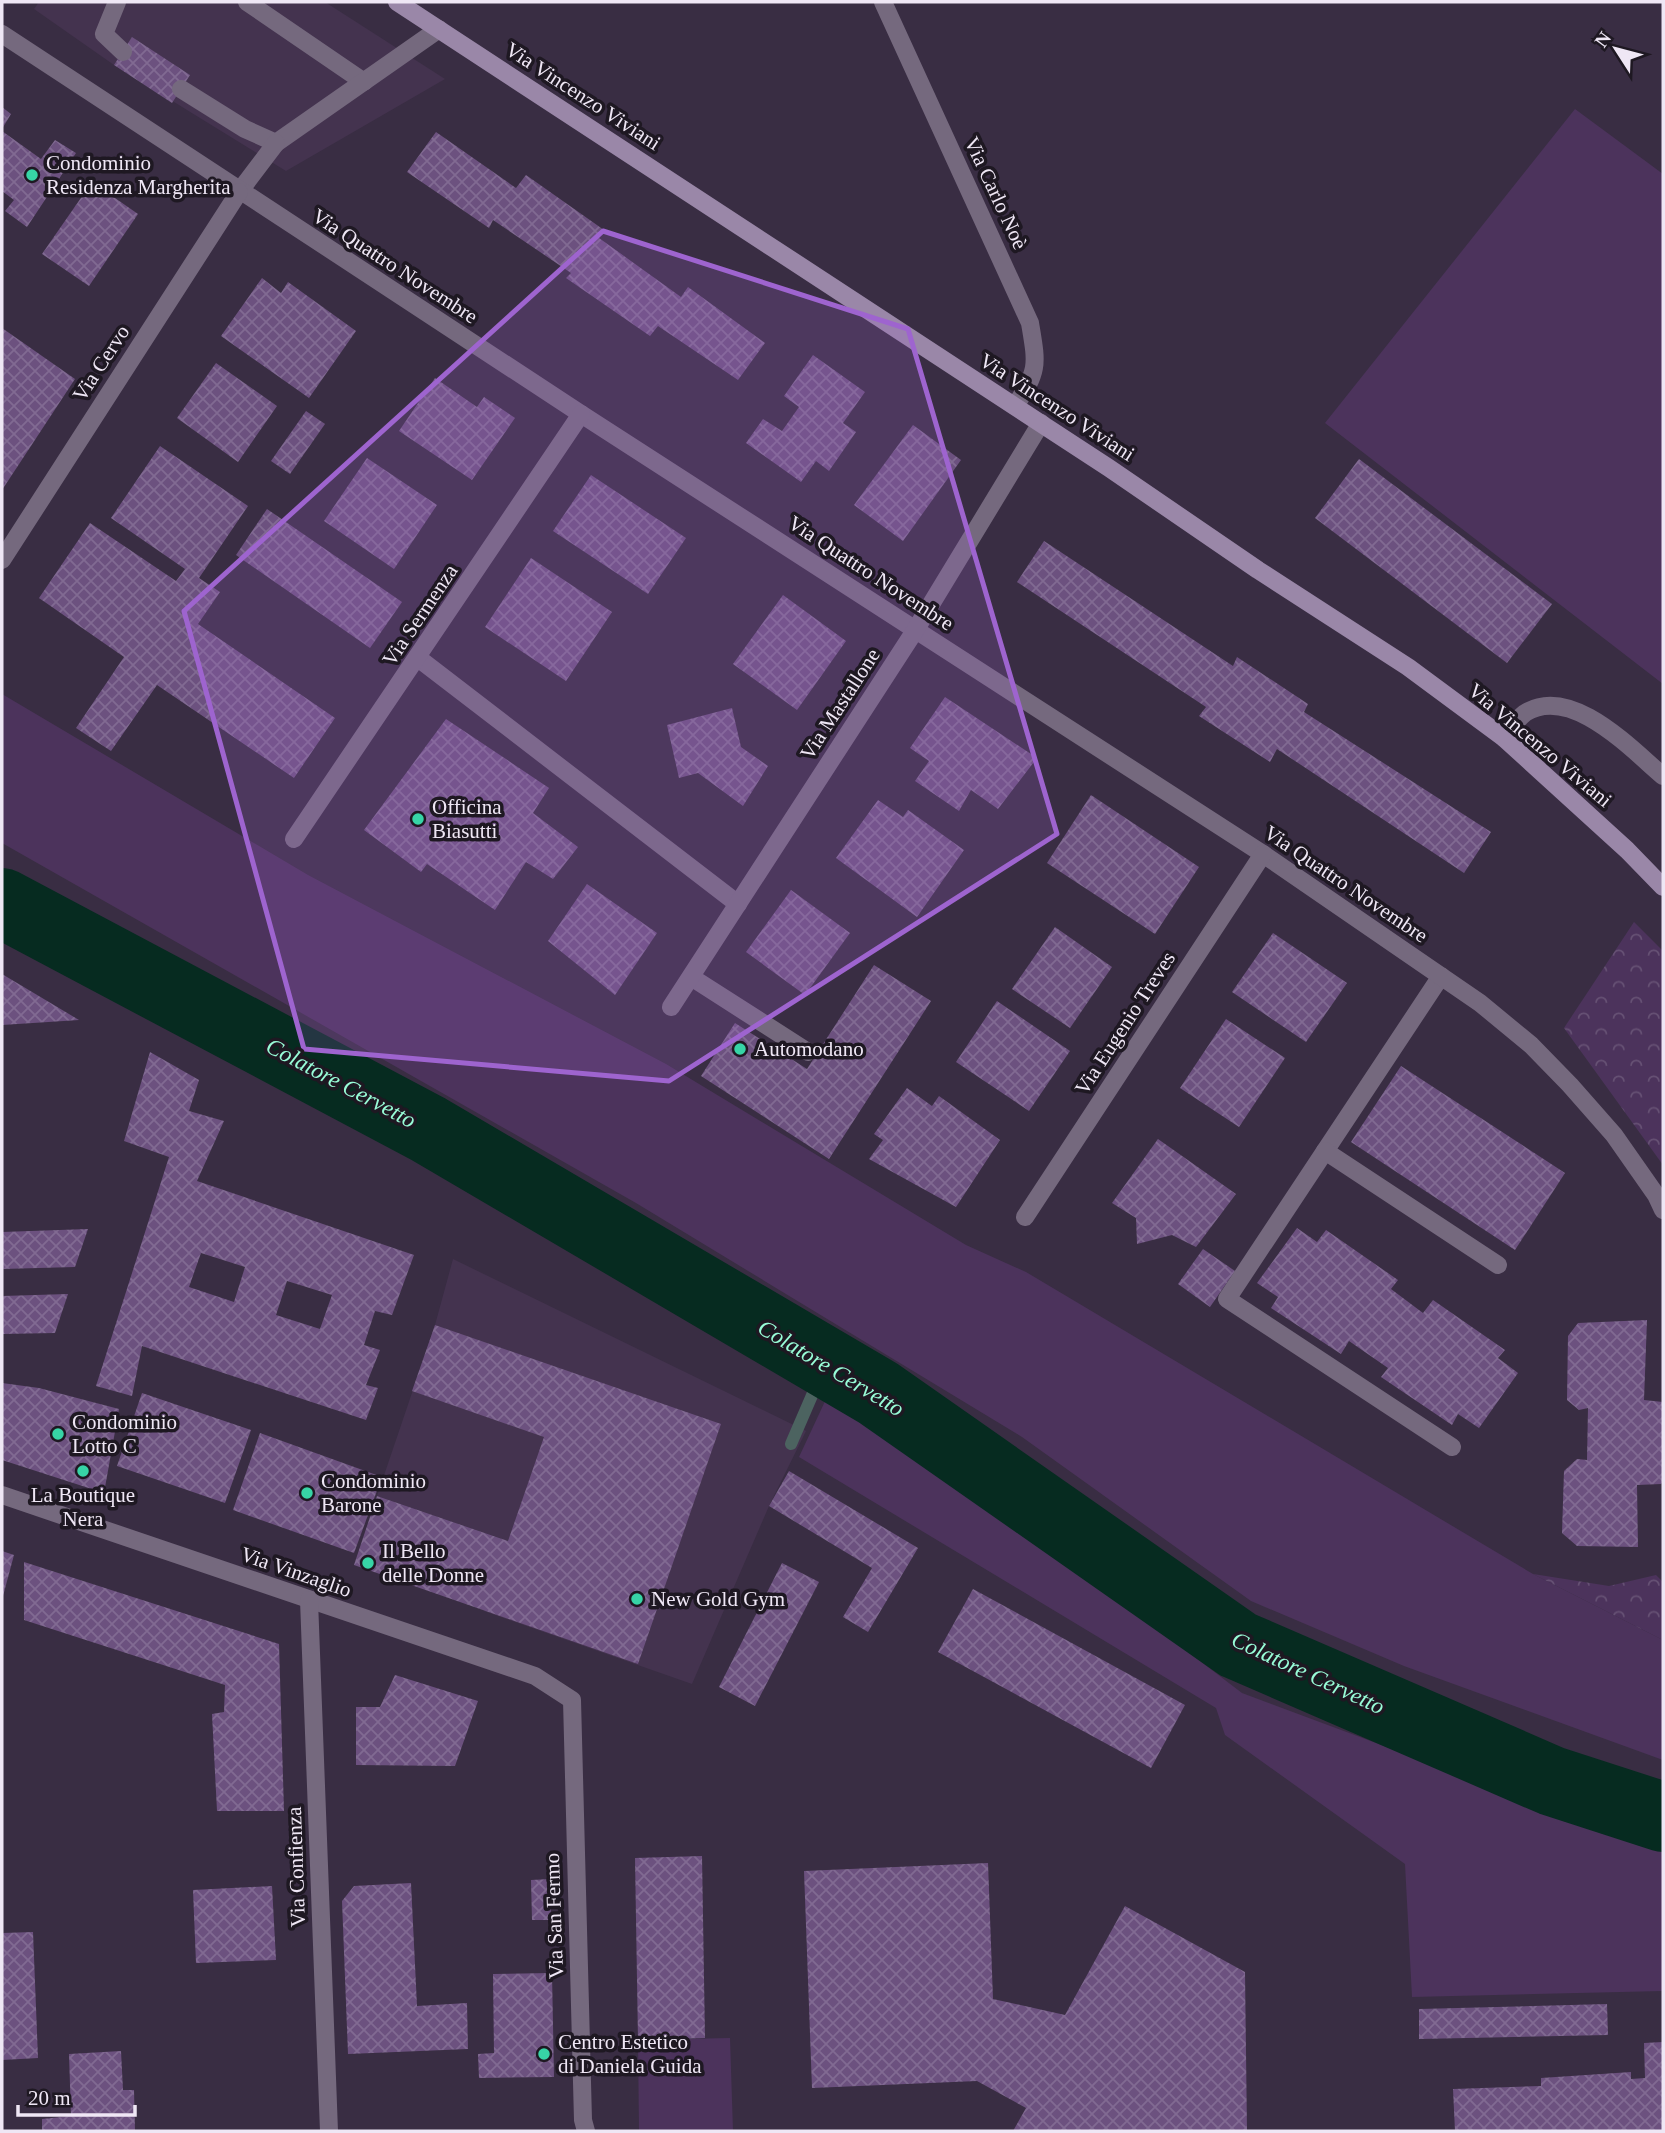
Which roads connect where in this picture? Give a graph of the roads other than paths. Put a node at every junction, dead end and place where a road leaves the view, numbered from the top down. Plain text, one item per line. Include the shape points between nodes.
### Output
1 (117, 2) edge
2 (247, 2) edge
3 (397, 2) edge
4 (883, 2) edge
5 (439, 29) junction
6 (2, 34) edge
7 (123, 52) dead end
8 (365, 82) junction
9 (181, 89) dead end
10 (276, 143) junction
11 (239, 191) junction
12 (1015, 406) junction
13 (581, 414) junction
14 (1041, 424) junction
15 (2, 560) edge
16 (916, 629) junction
17 (418, 658) junction
18 (1504, 738) junction
19 (1663, 776) edge
20 (295, 839) dead end
21 (1262, 854) junction
22 (1663, 887) edge
23 (738, 904) junction
24 (1441, 975) junction
25 (691, 977) junction
26 (671, 1007) dead end
27 (808, 1052) dead end
28 (1325, 1151) junction
29 (1663, 1210) edge
30 (1025, 1217) dead end
31 (1498, 1265) dead end
32 (1452, 1447) dead end
33 (2, 1495) edge
34 (309, 1600) junction
35 (572, 1700) joint
36 (329, 2131) edge
37 (586, 2131) edge

1 - 7 street via 104,33
2 - 8 street
3 - 5 main road, Via Vincenzo Viviani
4 - 12 street, Via Carlo Noè via 1030,323 1035,357 1032,379
5 - 8 street, Via Cervo
5 - 12 main road, Via Vincenzo Viviani
6 - 11 street, Via Quattro Novembre
8 - 10 street, Via Cervo
9 - 10 street
10 - 11 street, Via Cervo
11 - 13 street, Via Quattro Novembre
11 - 15 street, Via Cervo
12 - 14 main road, Via Vincenzo Viviani
13 - 16 street, Via Quattro Novembre
13 - 17 street, Via Sermenza
14 - 16 street, Via Mastallone
14 - 18 main road, Via Vincenzo Viviani via 1408,667
16 - 21 street, Via Quattro Novembre
16 - 23 street, Via Mastallone
17 - 20 street, Via Sermenza
17 - 23 street
18 - 19 street via 1525,714 1547,706 1582,712
18 - 22 main road, Via Vincenzo Viviani
21 - 24 street, Via Quattro Novembre
21 - 30 street, Via Eugenio Treves
23 - 25 street, Via Mastallone
24 - 28 street
24 - 29 street, Via Quattro Novembre via 1531,1045 1570,1085 1614,1135
25 - 26 street, Via Mastallone
25 - 27 street
28 - 31 street
28 - 32 street via 1227,1299
33 - 34 street, Via Vinzaglio
34 - 35 street, Via Vinzaglio via 535,1676
34 - 36 street, Via Confienza
35 - 37 street, Via San Fermo

